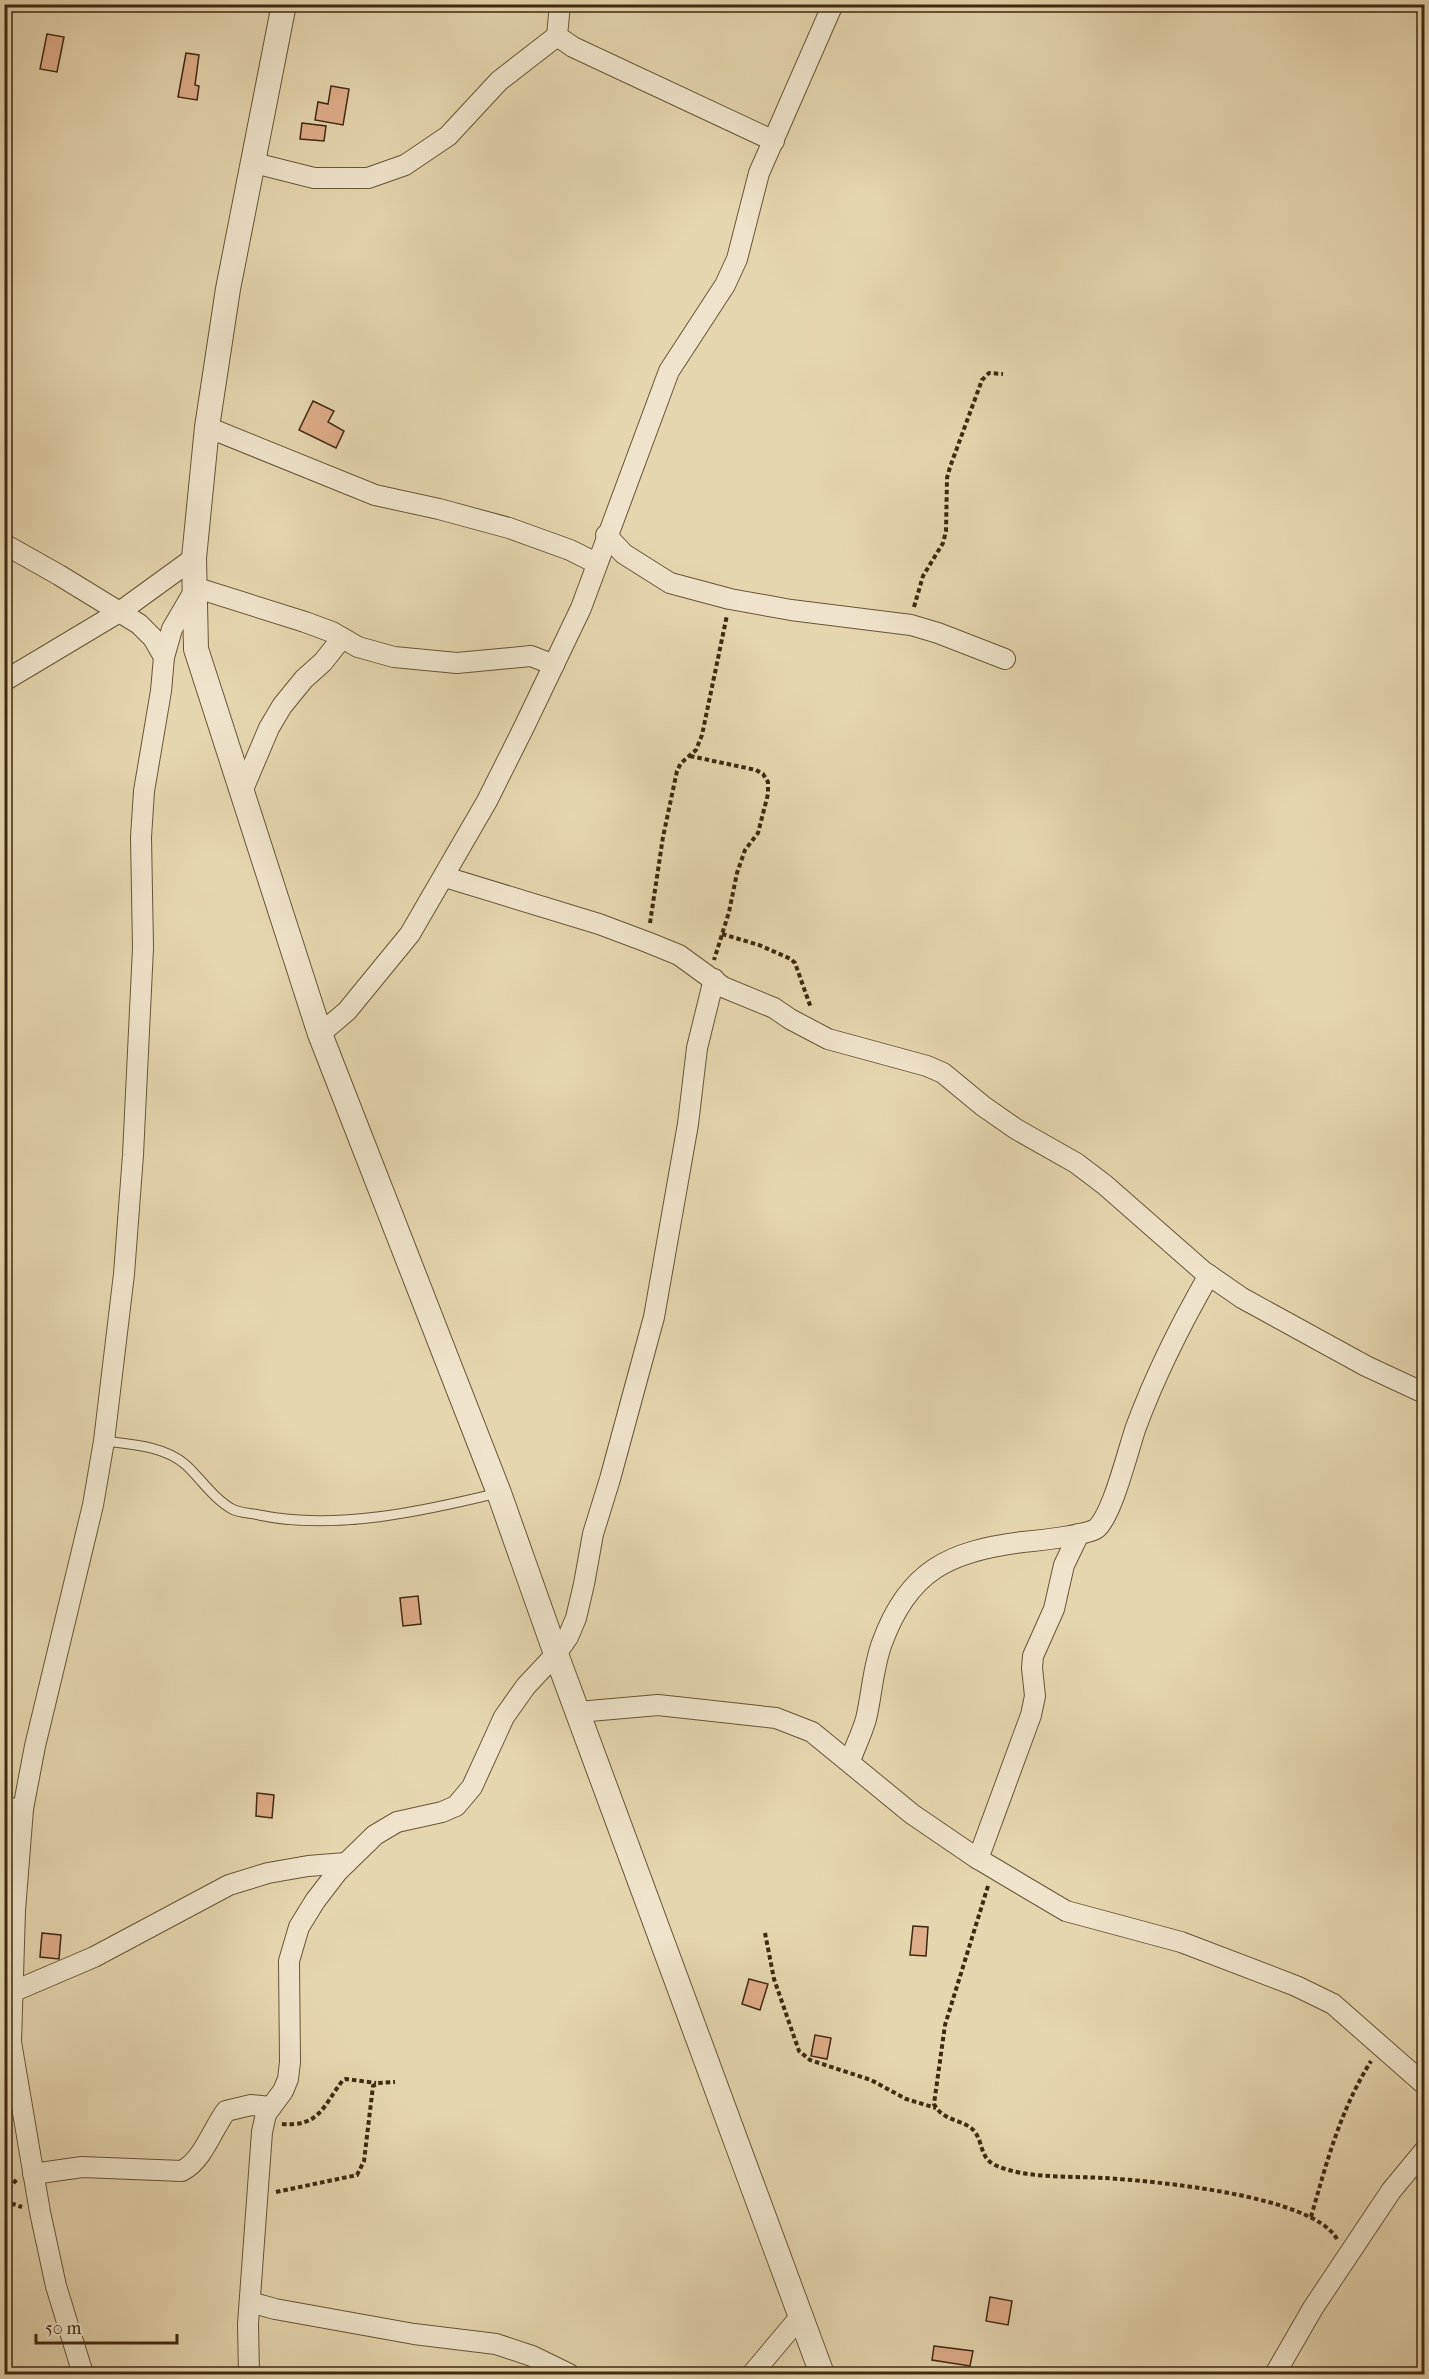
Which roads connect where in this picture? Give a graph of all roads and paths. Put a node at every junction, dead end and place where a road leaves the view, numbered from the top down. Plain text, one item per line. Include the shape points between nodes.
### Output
1 (284, 4) edge
2 (560, 4) edge
3 (833, 4) edge
4 (557, 36) junction
5 (774, 141) junction
6 (254, 164) junction
7 (1003, 374) dead end
8 (207, 427) junction
9 (606, 535) junction
10 (4, 544) edge
11 (194, 558) junction
12 (596, 563) junction
13 (194, 590) junction
14 (730, 599) junction
15 (121, 611) junction
16 (911, 626) junction
17 (342, 638) junction
18 (164, 657) junction
19 (1005, 659) dead end
20 (554, 664) junction
21 (4, 681) edge
22 (690, 756) junction
23 (241, 794) junction
24 (445, 877) junction
25 (722, 934) junction
26 (647, 942) junction
27 (711, 977) junction
28 (320, 1034) junction
29 (818, 1035) junction
30 (1209, 1275) junction
31 (1425, 1394) edge
32 (104, 1441) junction
33 (499, 1493) junction
34 (1079, 1534) junction
35 (556, 1654) junction
36 (578, 1712) junction
37 (850, 1761) junction
38 (14, 1808) edge
39 (346, 1863) junction
40 (986, 1864) junction
41 (765, 1933) dead end
42 (12, 1992) junction
43 (1381, 2045) junction
44 (395, 2082) dead end
45 (376, 2084) junction
46 (1425, 2084) edge
47 (936, 2108) junction
48 (268, 2115) junction
49 (1425, 2151) edge
50 (33, 2174) junction
51 (257, 2198) junction
52 (1311, 2217) junction
53 (1347, 2258) junction
54 (250, 2302) junction
55 (800, 2317) junction
56 (83, 2374) edge
57 (249, 2374) edge
58 (569, 2374) edge
59 (752, 2374) edge
60 (822, 2374) edge
61 (1275, 2374) edge

1 - 6 street
2 - 4 street
3 - 5 street
4 - 5 street via 592,57
4 - 6 street via 499,81 448,136 405,165 368,178 314,178
5 - 9 street via 759,172 733,268 669,371
6 - 8 street via 228,289
7 - 16 path via 990,373 981,380 964,425 947,478 943,543 923,576
8 - 11 street
8 - 12 street via 375,495 509,528
9 - 12 street
9 - 14 street via 624,554 670,583
10 - 15 street
11 - 13 street
11 - 15 street
12 - 20 street via 581,608
13 - 17 street via 305,622
13 - 18 street via 172,629
13 - 23 street via 196,649
14 - 16 street
14 - 22 path via 702,735
15 - 18 street via 153,638
15 - 21 street
16 - 19 street
17 - 20 street via 394,657 458,663 531,656
17 - 23 street via 282,706
18 - 32 street via 144,791 143,948 133,1155 124,1274
20 - 24 street
22 - 25 path via 756,770 768,782 758,833 743,855
22 - 26 path via 681,763 674,785
23 - 28 street
24 - 26 street
24 - 28 street via 380,974
25 - 27 path
25 - 29 path via 785,955 795,963
26 - 27 street via 679,955
27 - 29 street via 723,987 774,1008
27 - 35 street via 654,1317 593,1534 576,1618
28 - 33 street
29 - 30 street via 943,1073 983,1106 1105,1185
30 - 31 street via 1332,1348
30 - 34 street via 1186,1314 1137,1425 1100,1526 1094,1532
32 - 33 lane via 147,1445 184,1463 233,1509 277,1518 352,1520 425,1511
32 - 38 street via 93,1505 35,1746
33 - 35 street
34 - 37 street via 999,1545 959,1556 925,1574 900,1602 881,1645 866,1720
34 - 40 street via 1064,1565 1054,1609 1033,1656 1035,1696 1031,1715
35 - 36 street
35 - 39 street via 504,1717 472,1787 456,1806 397,1822 375,1835
36 - 37 street via 658,1705 776,1718 812,1732
36 - 55 street
37 - 40 street via 912,1814
38 - 42 street
39 - 42 street via 268,1873 229,1885 94,1957
39 - 48 street via 315,1900 299,1927 289,1961 288,2079
40 - 43 street via 1066,1911 1181,1942 1296,1986 1334,2004
40 - 47 path via 945,2025
41 - 47 path via 774,1979 799,2051 810,2060 872,2080 906,2099
42 - 50 street via 11,2042
43 - 46 street
43 - 52 path via 1347,2104
44 - 45 path
45 - 48 path via 343,2080 310,2121 292,2125
45 - 51 path via 370,2101 364,2162 357,2175
47 - 52 path via 970,2127 987,2160 1007,2169 1184,2184 1284,2206
48 - 50 street via 251,2105 226,2111 197,2159 182,2171 82,2167
48 - 51 street
49 - 53 street via 1391,2191
50 - 56 street via 56,2286
51 - 54 street
52 - 53 path via 1336,2235
53 - 61 street
54 - 57 street
54 - 58 street via 414,2334 496,2344
55 - 59 street
55 - 60 street

